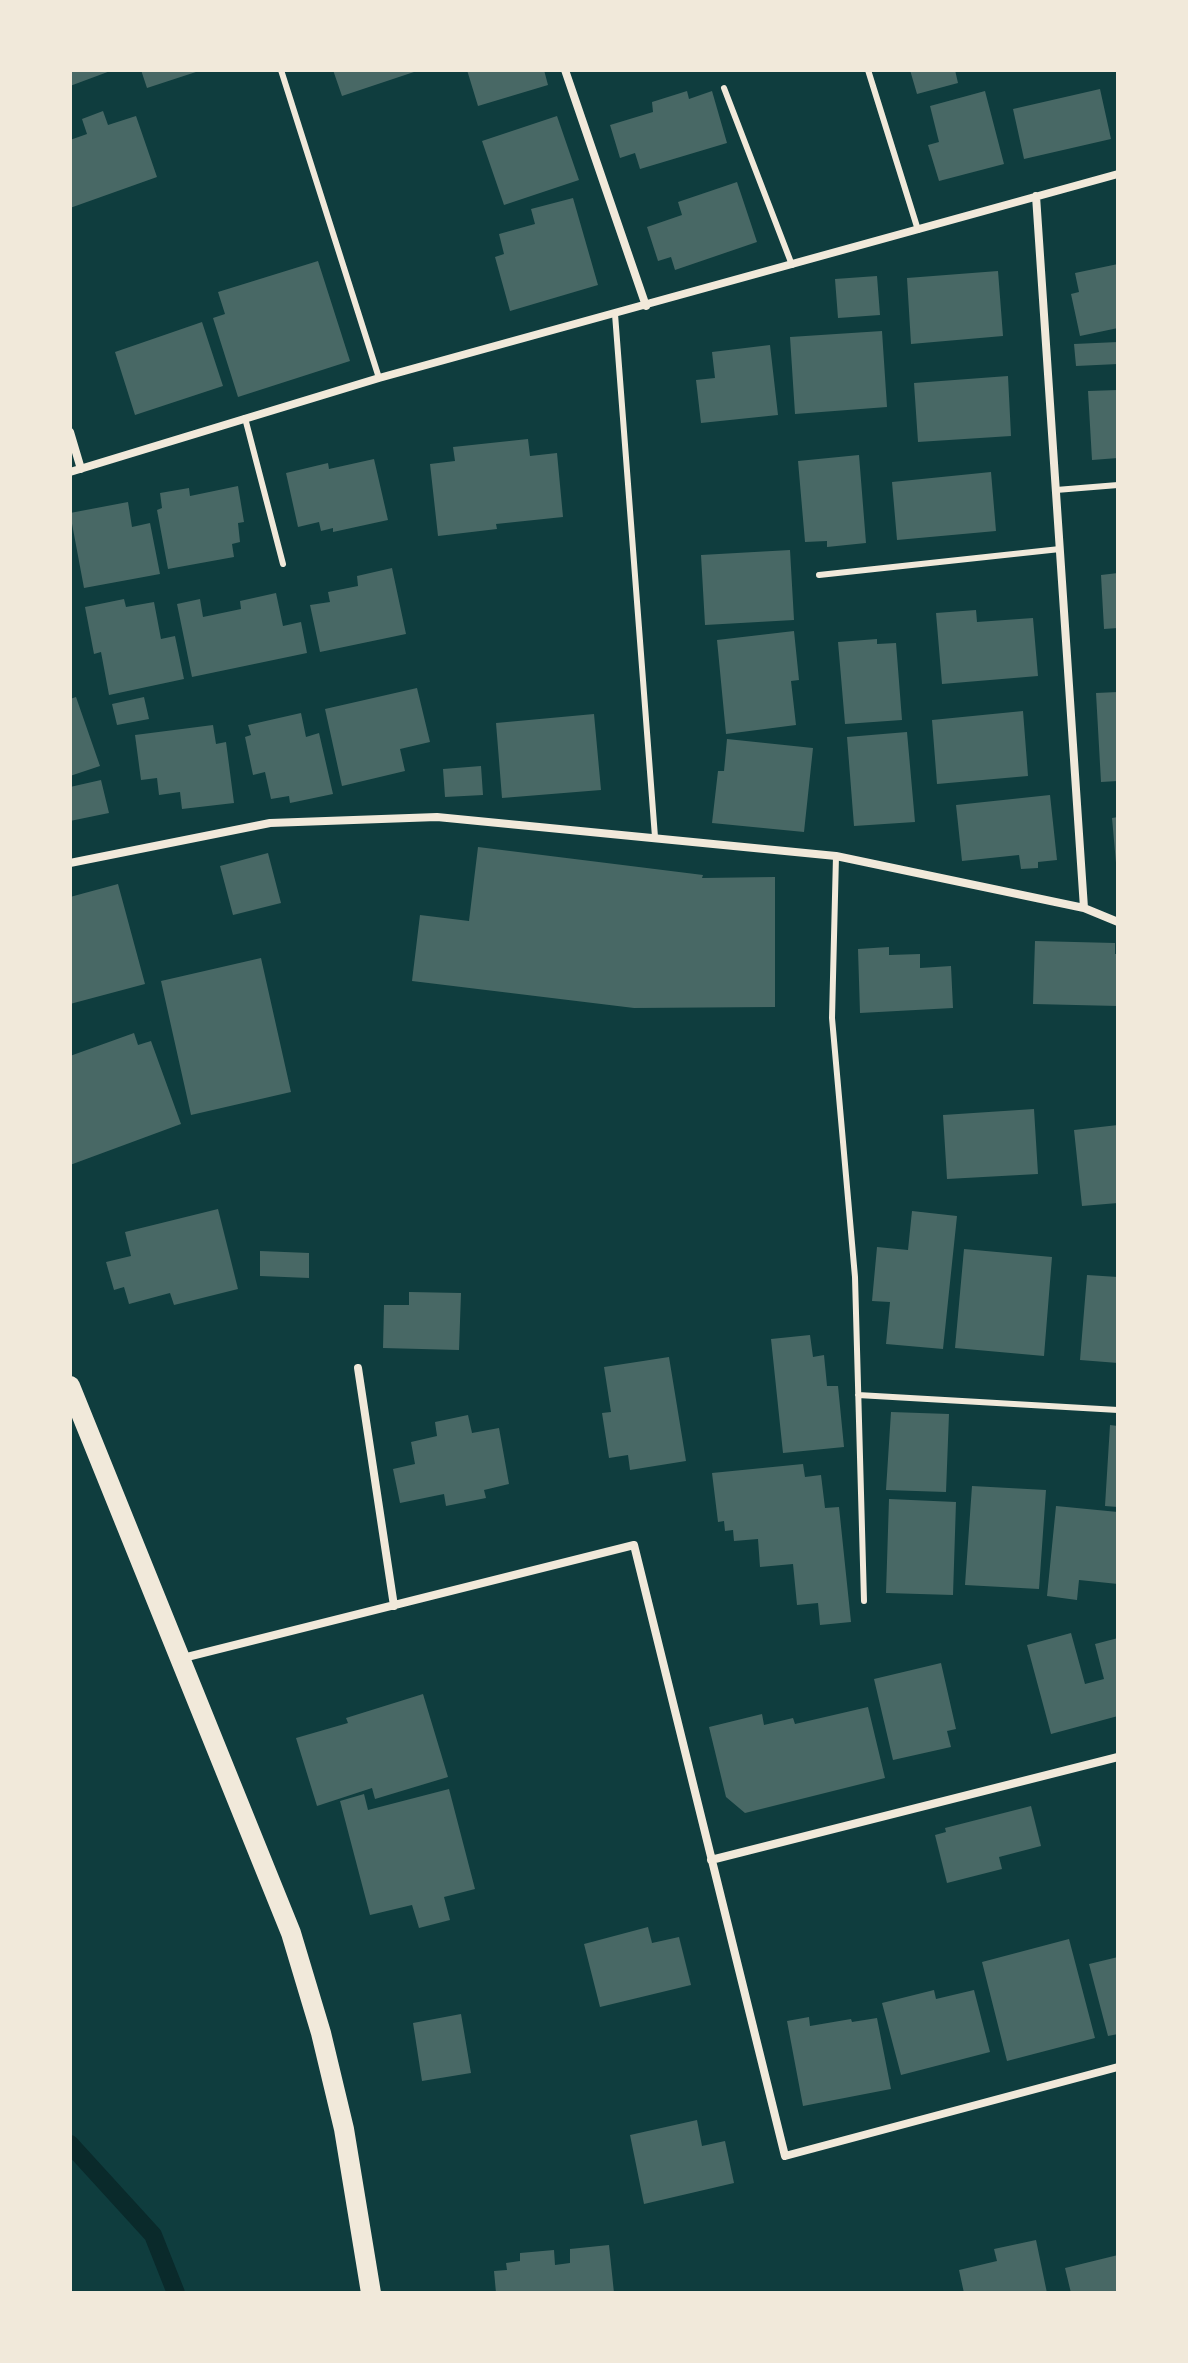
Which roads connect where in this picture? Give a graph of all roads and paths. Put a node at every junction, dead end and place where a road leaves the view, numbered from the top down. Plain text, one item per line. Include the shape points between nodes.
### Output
1 (281, 70) edge
2 (565, 70) edge
3 (868, 70) edge
4 (724, 88) dead end
5 (1118, 174) edge
6 (1036, 196) junction
7 (918, 230) junction
8 (792, 265) junction
9 (646, 306) junction
10 (615, 314) junction
11 (379, 378) junction
12 (245, 418) junction
13 (70, 432) edge
14 (81, 469) junction
15 (70, 472) edge
16 (1118, 485) edge
17 (1056, 490) junction
18 (1060, 549) junction
19 (283, 564) dead end
20 (819, 575) dead end
21 (655, 837) junction
22 (836, 856) junction
23 (70, 863) edge
24 (1084, 908) junction
25 (1118, 922) edge
26 (358, 1368) dead end
27 (70, 1386) edge
28 (858, 1395) junction
29 (1118, 1410) edge
30 (864, 1601) dead end
31 (394, 1606) junction
32 (181, 1659) junction
33 (1118, 1757) edge
34 (711, 1860) junction
35 (1118, 2067) edge
36 (371, 2293) edge

1 - 11 lane
2 - 9 street
3 - 7 lane
4 - 8 lane
5 - 6 street
6 - 7 street
6 - 17 street
7 - 8 street
8 - 9 street
9 - 10 street
10 - 11 street
10 - 21 lane
11 - 12 street
12 - 14 street
12 - 19 lane
13 - 14 street
14 - 15 street
16 - 17 lane
17 - 18 street
18 - 20 lane
18 - 24 street
21 - 22 street
21 - 23 street via 437,817 270,823
22 - 24 street
22 - 28 lane via 832,1018 855,1277
24 - 25 street
26 - 31 street
27 - 32 main road
28 - 29 lane
28 - 30 lane
31 - 32 street
31 - 34 street via 634,1545
32 - 36 main road via 291,1933 321,2033 344,2129
33 - 34 street
34 - 35 street via 785,2156

